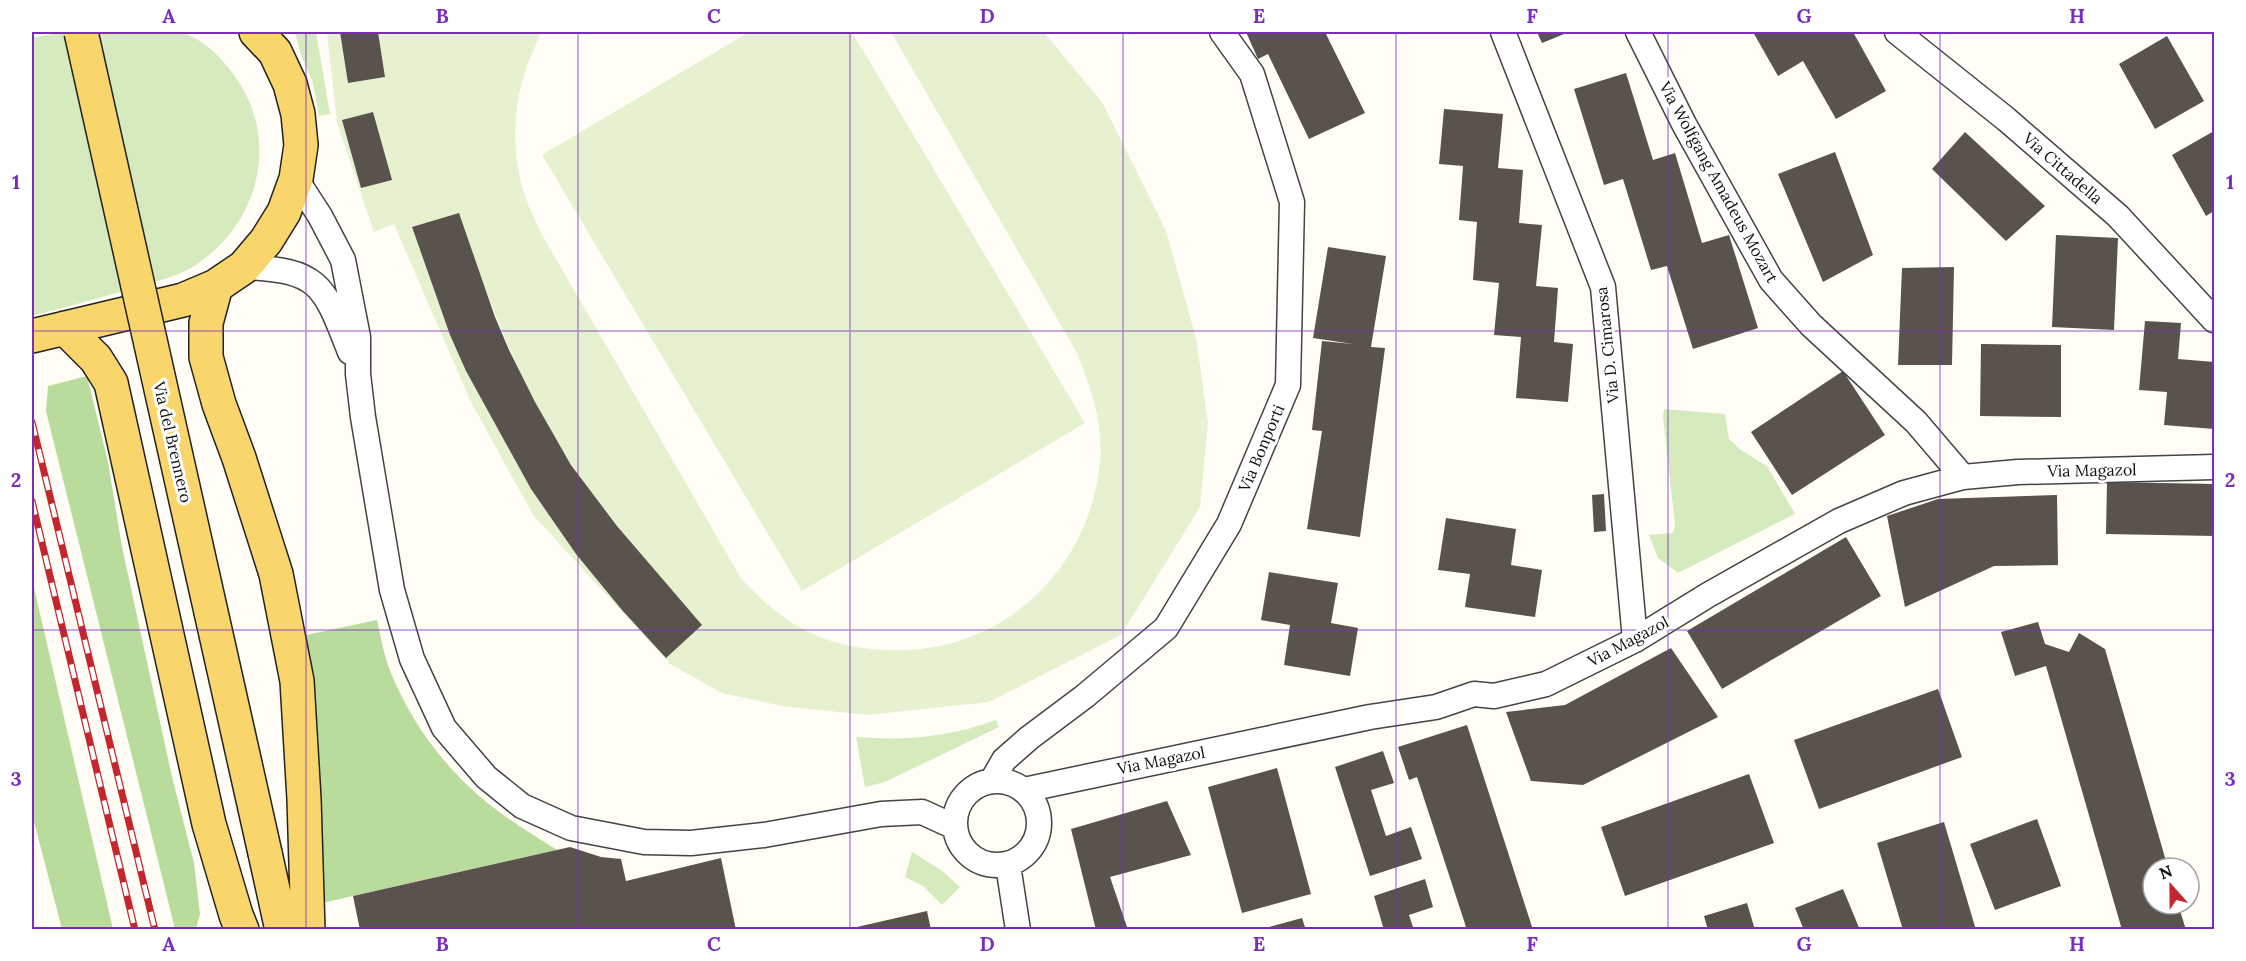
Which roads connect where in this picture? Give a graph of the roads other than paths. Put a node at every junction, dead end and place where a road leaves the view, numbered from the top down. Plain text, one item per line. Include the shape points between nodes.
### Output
1 (81, 32) edge
2 (1221, 32) edge
3 (1503, 32) edge
4 (1638, 32) edge
5 (1898, 32) edge
6 (270, 38) edge
7 (296, 179) junction
8 (244, 267) junction
9 (216, 286) junction
10 (2214, 320) edge
11 (65, 328) junction
12 (32, 336) edge
13 (358, 374) junction
14 (2214, 467) edge
15 (1963, 477) junction
16 (1635, 640) junction
17 (992, 781) junction
18 (1024, 790) junction
19 (955, 827) junction
20 (1008, 865) junction
21 (242, 930) edge
22 (282, 930) edge
23 (308, 930) edge
24 (1018, 930) edge

1 - 22 main road, Via del Brennero, bridge
2 - 17 street, Via Bonporti via 1252,74 1292,202 1288,385 1229,524 1166,628 1029,738 1004,760
3 - 16 street, Via D. Cimarosa via 1603,287
4 - 15 street, Via Wolfgang Amadeus Mozart via 1771,280 1811,325 1916,422
5 - 10 street, Via Cittadella via 2118,216
6 - 7 main road via 298,114 301,145
7 - 8 main road via 284,212
7 - 13 street via 343,260 358,338
8 - 9 main road
8 - 13 street via 279,268 299,274 320,288 329,300
9 - 11 main road via 183,300
9 - 23 main road via 206,323 206,357 276,574 297,681
11 - 12 main road
11 - 21 main road via 96,359 111,383 209,824
13 - 19 street via 392,590 411,659 444,728 486,777 522,806 571,828 644,842 691,843 765,835 881,814 921,812
14 - 15 street, Via Magazol
15 - 16 street, Via Magazol via 1904,493 1839,521
16 - 18 street, Via Magazol via 1546,684 1494,696 1474,694 1436,706
17 - 18 street via 1009,782
17 - 19 street via 964,796 956,811
18 - 20 street via 1036,804 1040,823 1036,842 1025,856
19 - 20 street via 960,844 972,858 989,866
20 - 24 street

